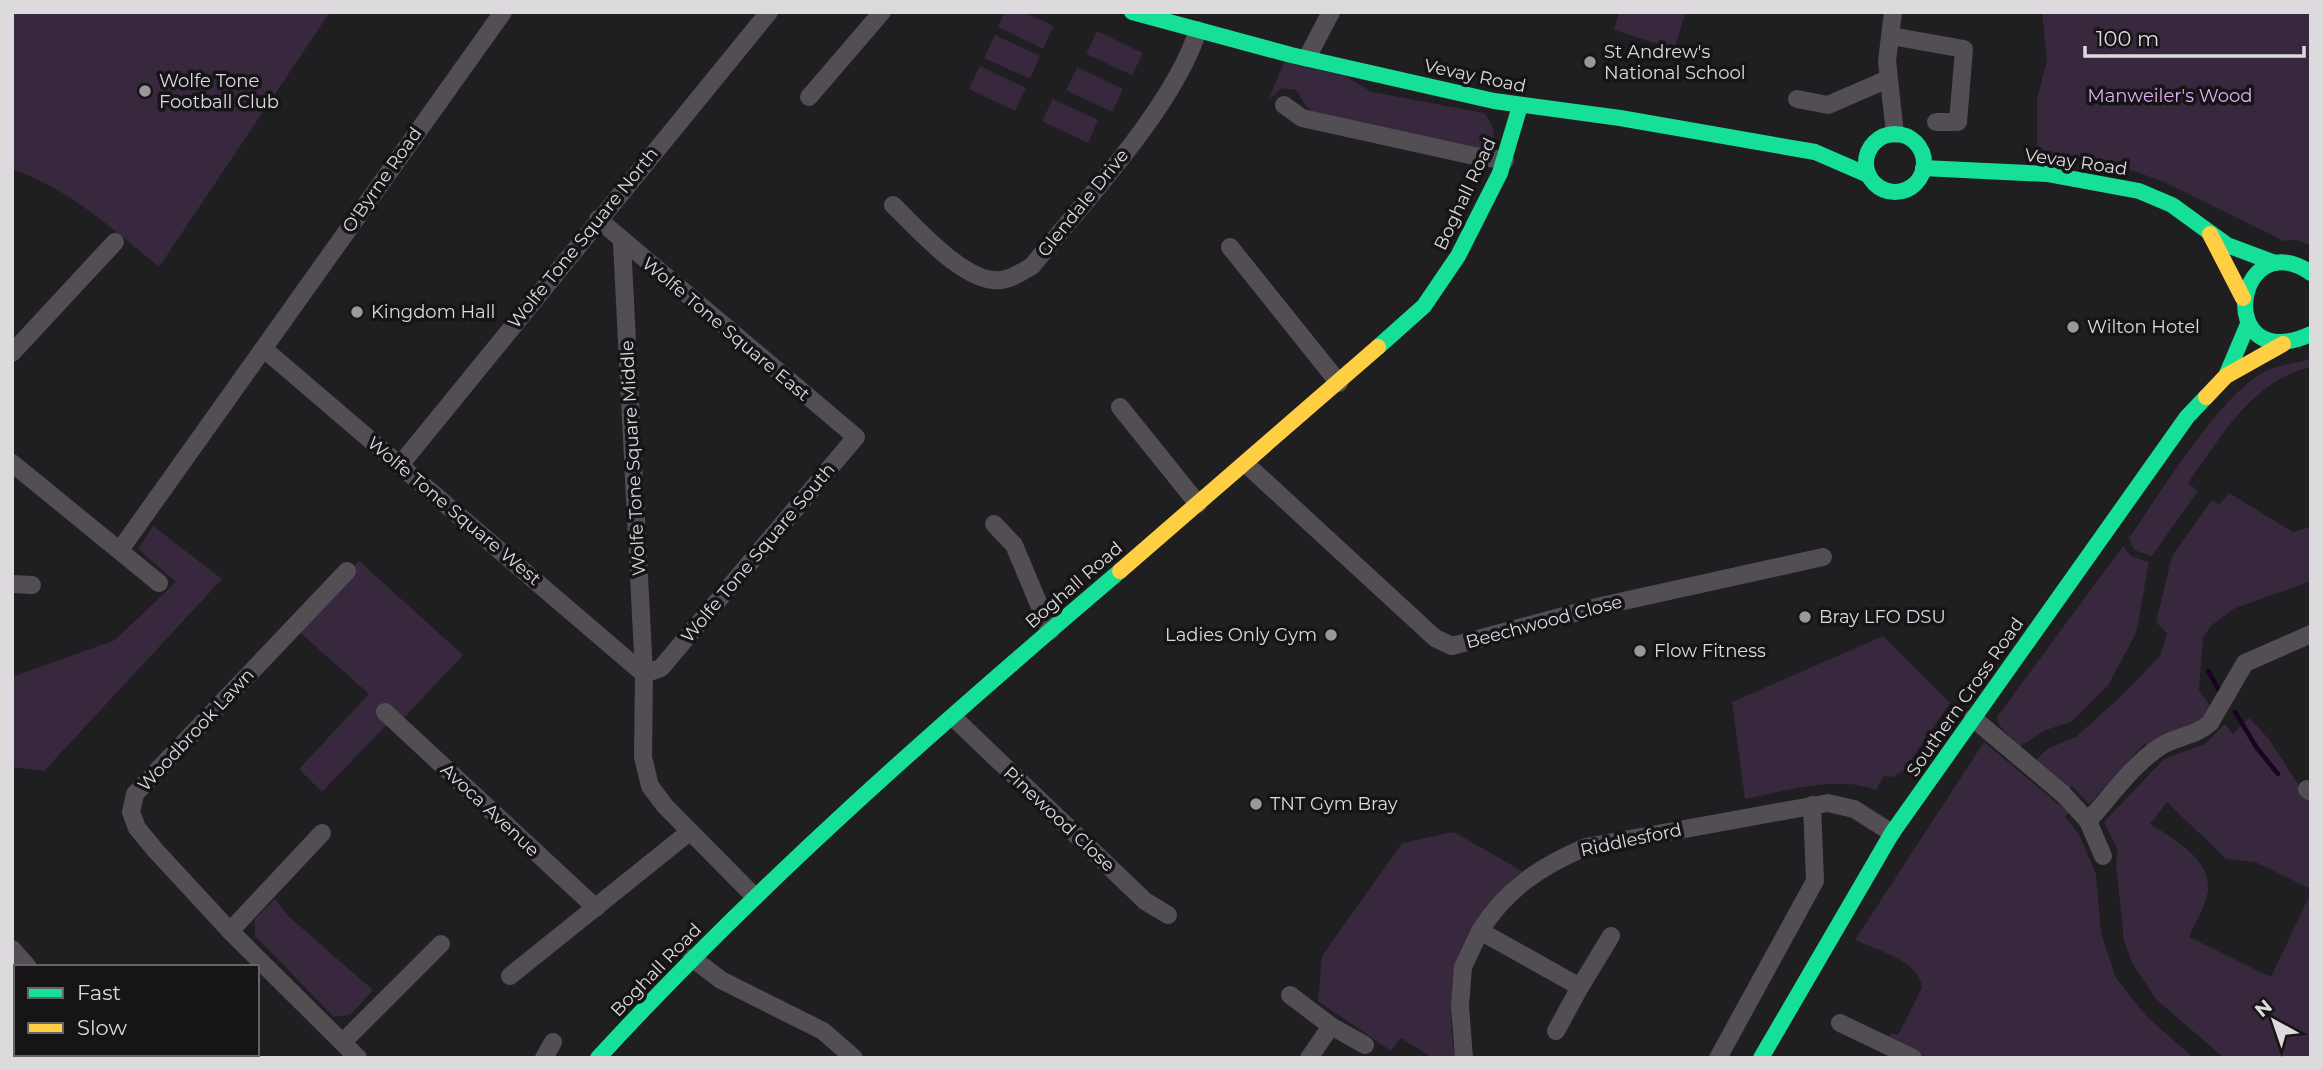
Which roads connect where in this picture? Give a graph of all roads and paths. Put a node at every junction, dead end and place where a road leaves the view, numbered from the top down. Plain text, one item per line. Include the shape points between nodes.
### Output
1 (503, 12) edge
2 (769, 12) edge
3 (882, 12) edge
4 (1132, 12) edge
5 (1331, 12) edge
6 (1893, 12) edge
7 (1198, 30) junction
8 (1891, 36) junction
9 (1307, 58) junction
10 (1888, 79) junction
11 (809, 97) dead end
12 (1797, 99) dead end
13 (1284, 105) dead end
14 (1520, 106) junction
15 (1936, 122) dead end
16 (1895, 134) junction
17 (1870, 148) junction
18 (1815, 152) junction
19 (1505, 160) junction
20 (1923, 168) junction
21 (1868, 175) junction
22 (893, 205) dead end
23 (598, 219) junction
24 (2210, 234) junction
25 (115, 242) dead end
26 (622, 243) junction
27 (1230, 247) dead end
28 (2276, 264) junction
29 (2311, 273) edge
30 (2243, 299) junction
31 (2248, 324) junction
32 (2311, 334) edge
33 (2283, 344) junction
34 (264, 349) junction
35 (12, 353) edge
36 (2227, 376) junction
37 (1339, 383) junction
38 (1120, 407) dead end
39 (856, 437) joint
40 (12, 463) edge
41 (1246, 464) junction
42 (400, 466) junction
43 (1198, 504) junction
44 (994, 524) dead end
45 (120, 550) junction
46 (1823, 556) dead end
47 (347, 571) dead end
48 (159, 583) dead end
49 (12, 584) edge
50 (32, 586) dead end
51 (1050, 631) junction
52 (2311, 634) edge
53 (652, 671) junction
54 (385, 712) dead end
55 (954, 718) junction
56 (1973, 718) junction
57 (1812, 805) junction
58 (2088, 821) junction
59 (322, 833) dead end
60 (688, 833) junction
61 (1892, 833) junction
62 (2103, 856) dead end
63 (755, 897) junction
64 (596, 908) junction
65 (1168, 915) dead end
66 (230, 931) junction
67 (1480, 931) junction
68 (1611, 936) dead end
69 (441, 944) dead end
70 (12, 948) edge
71 (692, 958) junction
72 (26, 965) edge
73 (510, 976) dead end
74 (1580, 987) junction
75 (1290, 995) dead end
76 (1840, 1023) dead end
77 (1331, 1026) junction
78 (1556, 1031) dead end
79 (343, 1042) junction
80 (1365, 1045) dead end
81 (358, 1058) edge
82 (598, 1058) edge
83 (854, 1058) edge
84 (1309, 1058) edge
85 (1464, 1058) edge
86 (1718, 1058) edge
87 (1761, 1058) edge
88 (1913, 1058) edge

1 - 34 street, O'Byrne Road
2 - 23 street, Wolfe Tone Square North
3 - 11 street
4 - 7 main road, Vevay Road
5 - 9 street
6 - 8 street
7 - 9 main road, Vevay Road
7 - 22 street, Glendale Drive via 1153,112 1031,266 1005,280 986,280 940,249
8 - 10 street
8 - 15 street via 1964,49 1958,122
9 - 14 main road, Vevay Road
10 - 12 street via 1828,105
10 - 16 street
13 - 19 street via 1301,117
14 - 18 main road, Vevay Road via 1620,118
14 - 19 main road, Boghall Road
16 - 17 main road, Vevay Road via 1878,139
16 - 20 main road via 1918,145
17 - 18 main road, Vevay Road
17 - 21 main road
18 - 21 main road, Vevay Road
19 - 37 main road, Boghall Road via 1436,291
20 - 21 main road, Vevay Road via 1912,186 1899,191 1882,188
20 - 24 main road, Vevay Road via 1971,168 2103,183 2182,209
23 - 26 street, Wolfe Tone Square East
23 - 42 street, Wolfe Tone Square North
24 - 28 main road, Vevay Road via 2246,255
24 - 30 main road, Vevay Road
25 - 35 street
26 - 39 street, Wolfe Tone Square East
26 - 53 street, Wolfe Tone Square Middle
27 - 37 street
28 - 29 main road, Vevay Road via 2301,266
28 - 30 main road via 2253,277
30 - 31 main road, Vevay Road
31 - 33 main road via 2260,337
31 - 36 main road, Southern Cross Road
32 - 33 main road, Southern Cross Road
33 - 36 main road, Southern Cross Road
34 - 42 street, Wolfe Tone Square West
34 - 45 street, O'Byrne Road
36 - 56 main road, Southern Cross Road via 2187,418
37 - 41 main road, Boghall Road
38 - 43 street
39 - 53 street, Wolfe Tone Square South
40 - 45 street
41 - 43 main road, Boghall Road
41 - 46 street, Beechwood Close via 1435,638 1452,646 1601,606
42 - 53 street, Wolfe Tone Square West
43 - 51 main road, Boghall Road
44 - 51 street via 1014,545
45 - 48 street
47 - 66 street, Woodbrook Lawn via 135,794 131,812 137,828
49 - 50 street
51 - 55 main road, Boghall Road
52 - 58 street via 2245,663 2203,729 2151,754
53 - 60 street via 642,737 650,786
54 - 64 street, Avoca Avenue
55 - 63 main road, Boghall Road
55 - 65 street, Pinewood Close via 1145,901
56 - 58 street
56 - 61 main road, Southern Cross Road
57 - 61 street, Riddlesford via 1828,803 1854,809
57 - 67 street, Riddlesford via 1586,847 1552,861 1517,885
57 - 86 street via 1815,881
58 - 62 street
59 - 66 street
60 - 63 street
60 - 64 street
61 - 87 main road, Southern Cross Road
63 - 71 main road, Boghall Road
64 - 73 street
66 - 79 street, Woodbrook Lawn
67 - 74 street
67 - 85 street, Riddlesford via 1463,968
68 - 74 street
69 - 79 street
70 - 72 street
71 - 82 main road, Boghall Road
71 - 83 street via 715,976 823,1031
74 - 78 street
75 - 77 street
76 - 88 street
77 - 80 street
77 - 84 street
79 - 81 street, Woodbrook Lawn

